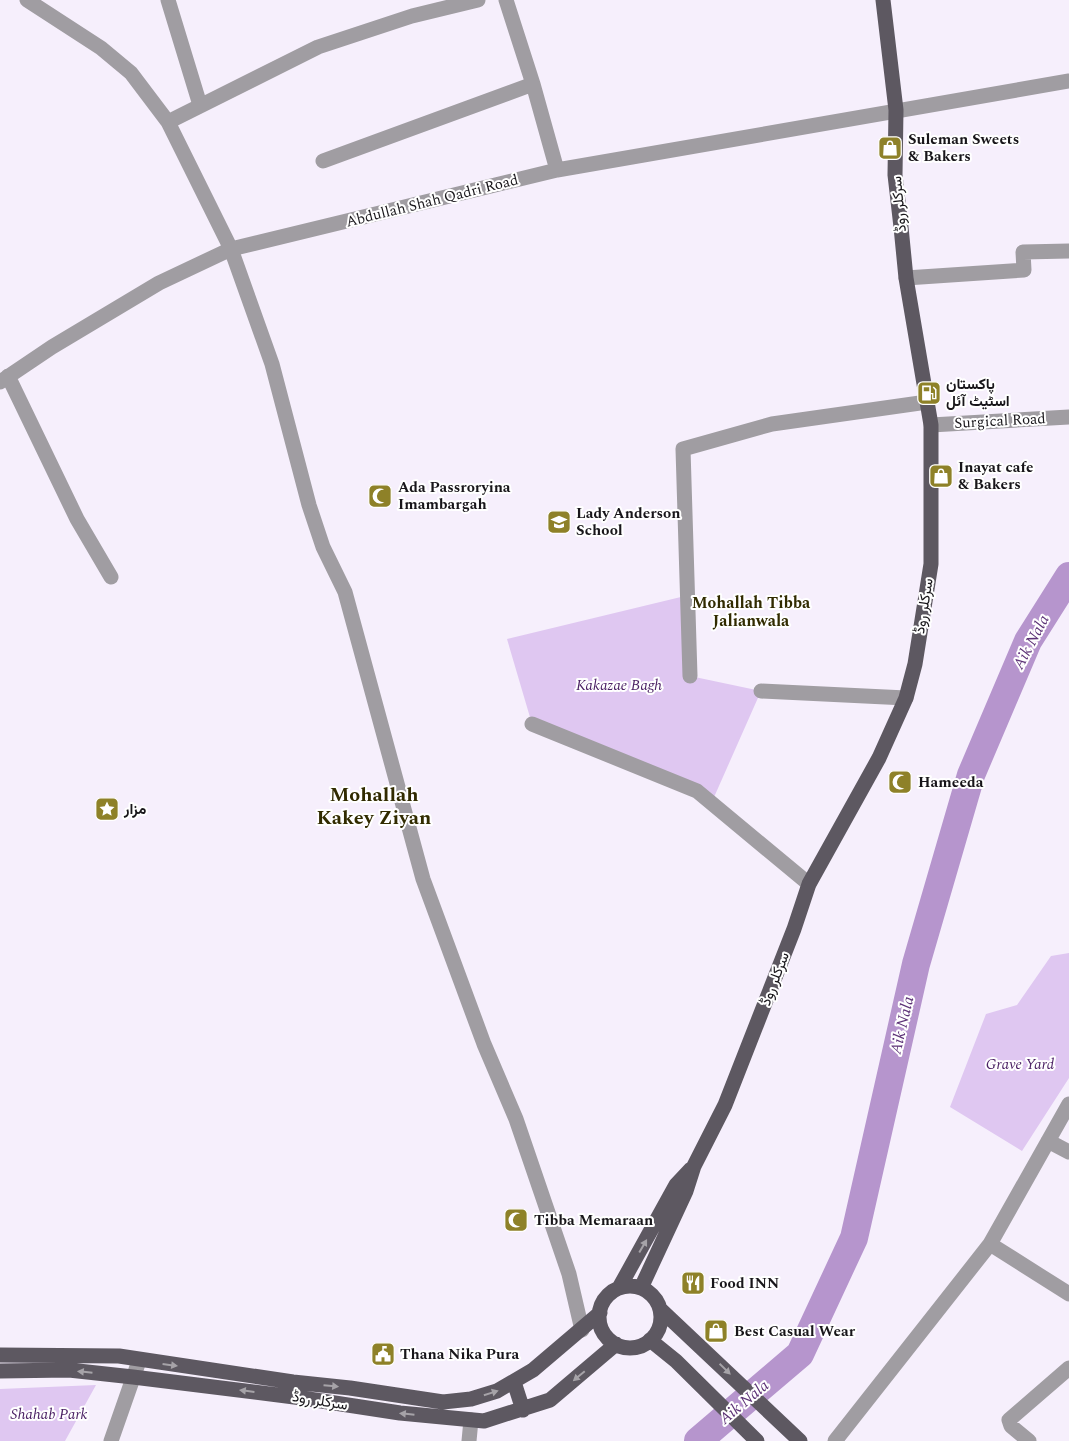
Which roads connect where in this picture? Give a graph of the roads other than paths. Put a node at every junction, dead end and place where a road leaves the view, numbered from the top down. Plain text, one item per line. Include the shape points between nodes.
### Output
1 (27, 0) edge
2 (168, 0) edge
3 (478, 0) edge
4 (506, 0) edge
5 (883, 0) edge
6 (1069, 81) edge
7 (533, 84) junction
8 (200, 105) junction
9 (896, 110) junction
10 (168, 122) junction
11 (323, 161) dead end
12 (557, 170) junction
13 (231, 250) junction
14 (1069, 251) edge
15 (906, 278) junction
16 (4, 379) edge
17 (927, 402) junction
18 (1069, 417) edge
19 (931, 425) junction
20 (111, 577) dead end
21 (690, 676) dead end
22 (761, 692) dead end
23 (906, 698) junction
24 (532, 724) dead end
25 (809, 884) junction
26 (1069, 1104) edge
27 (1048, 1141) junction
28 (1069, 1152) edge
29 (694, 1166) junction
30 (990, 1244) junction
31 (619, 1288) junction
32 (641, 1288) junction
33 (1069, 1294) edge
34 (660, 1309) junction
35 (600, 1313) junction
36 (582, 1330) junction
37 (650, 1340) junction
38 (616, 1344) junction
39 (0, 1355) edge
40 (139, 1361) junction
41 (1069, 1368) edge
42 (0, 1371) edge
43 (133, 1377) junction
44 (514, 1382) junction
45 (523, 1410) junction
46 (470, 1420) junction
47 (799, 1440) edge
48 (111, 1441) edge
49 (469, 1441) edge
50 (757, 1441) edge
51 (834, 1441) edge
52 (1029, 1441) edge

1 - 10 street via 132,72
2 - 8 street
3 - 8 street via 412,16 318,47
4 - 7 street
5 - 9 main road, سرکلر روڈ
6 - 9 street, Abdullah Shah Qadri Road
7 - 11 street
7 - 12 street
8 - 10 street
9 - 12 street, Abdullah Shah Qadri Road
9 - 15 main road, سرکلر روڈ via 895,175
10 - 13 street
12 - 13 street, Abdullah Shah Qadri Road
13 - 16 street, Abdullah Shah Qadri Road via 159,283
13 - 36 street via 272,364 323,547 345,592 423,879 484,1044 516,1119 569,1274
14 - 15 street via 1023,252 1024,270
15 - 17 main road, سرکلر روڈ
16 - 20 street via 76,519
17 - 19 main road, سرکلر روڈ
17 - 21 street via 772,424 683,449
18 - 19 street, Surgical Road
19 - 23 main road, سرکلر روڈ via 930,564 915,664
22 - 23 street
23 - 25 main road, سرکلر روڈ via 879,758
24 - 25 street via 697,791
25 - 29 main road, سرکلر روڈ via 725,1105
26 - 27 street
27 - 28 street
27 - 30 street
31 -> 29 main road via 676,1185
29 - 32 main road via 686,1191
30 - 33 street
30 - 51 street
31 - 32 main road
31 - 35 main road via 606,1298
32 - 34 main road via 656,1300
34 - 37 main road via 659,1328
34 -> 47 main road
35 - 36 main road, سرکلر روڈ
35 - 38 main road via 603,1331
36 - 44 main road, سرکلر روڈ
37 - 38 main road via 634,1347
37 - 50 main road via 676,1361
38 -> 45 main road, سرکلر روڈ via 550,1400
39 - 40 main road, سرکلر روڈ via 119,1356
40 - 43 street
40 -> 44 main road, سرکلر روڈ via 443,1402 471,1399
41 - 52 street via 1009,1420 1011,1426
43 -> 42 main road, سرکلر روڈ via 69,1370
46 -> 43 main road, سرکلر روڈ via 400,1414
43 - 48 street
44 - 45 main road
45 - 46 main road, سرکلر روڈ via 484,1421
46 - 49 street

